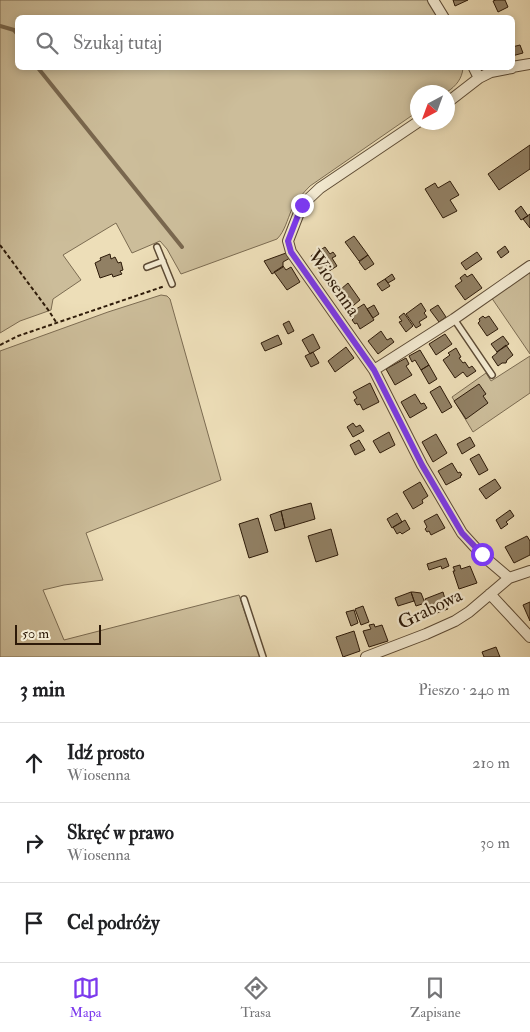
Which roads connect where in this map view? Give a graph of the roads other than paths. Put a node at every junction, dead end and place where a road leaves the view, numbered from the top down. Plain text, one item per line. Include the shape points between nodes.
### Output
1 (432, 0) edge
2 (442, 15) edge
3 (530, 64) edge
4 (515, 66) edge
5 (475, 70) edge
6 (499, 70) edge
7 (479, 78) junction
8 (455, 97) edge
9 (410, 127) edge
10 (157, 247) dead end
11 (163, 261) junction
12 (530, 266) edge
13 (147, 267) dead end
14 (172, 284) road end
15 (454, 319) junction
16 (374, 370) junction
17 (492, 375) dead end
18 (530, 571) edge
19 (509, 578) junction
20 (490, 594) junction
21 (244, 599) dead end
22 (530, 637) edge
23 (263, 657) edge
24 (366, 657) edge

1 - 2 street
3 - 4 street
5 - 7 street
6 - 7 street
7 - 8 street
9 - 16 street, Wiosenna via 320,188 302,205 288,241 291,252
10 - 11 lane
11 - 13 lane
11 - 14 lane
12 - 15 street
15 - 16 street
15 - 17 lane
16 - 19 street, Wiosenna via 422,465 462,533
18 - 19 street, Grabowa
19 - 20 street, Grabowa
20 - 22 street
20 - 24 street, Grabowa via 455,621
21 - 23 lane

